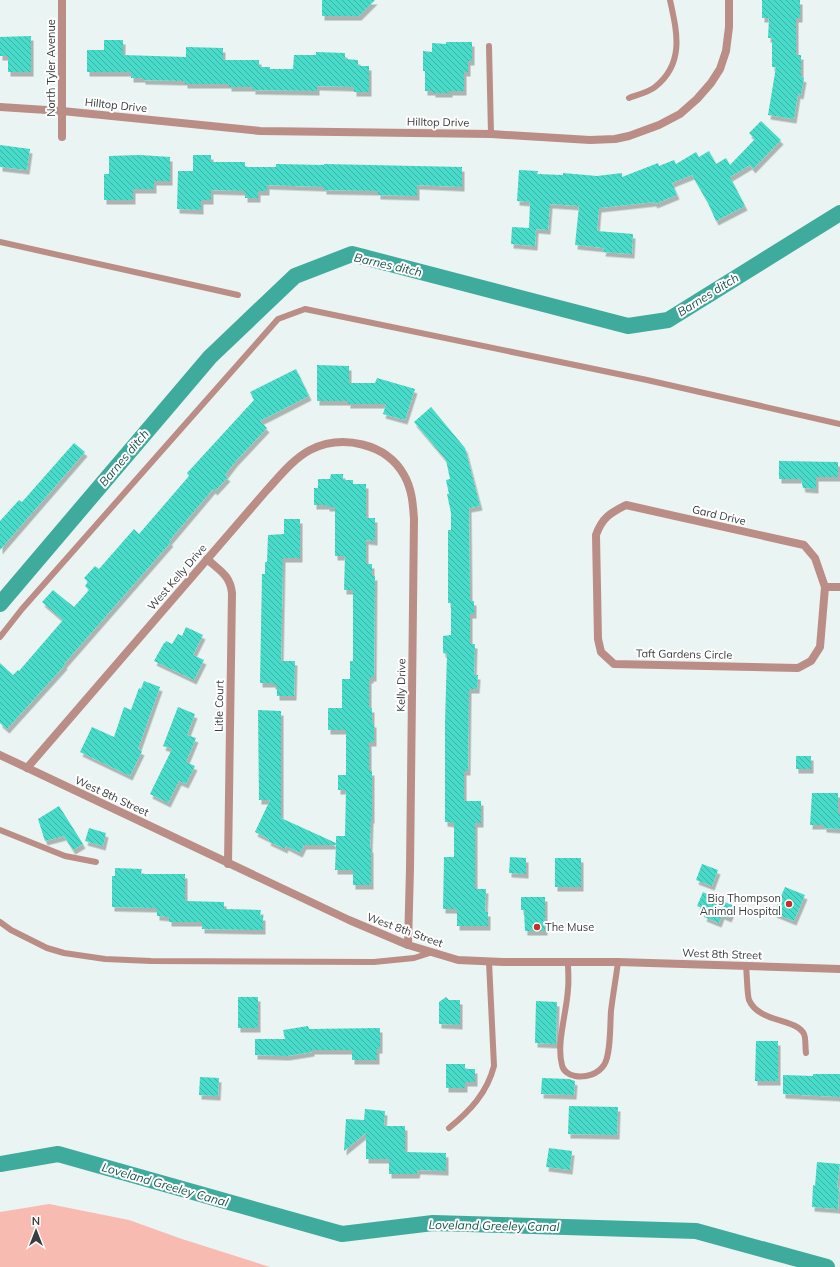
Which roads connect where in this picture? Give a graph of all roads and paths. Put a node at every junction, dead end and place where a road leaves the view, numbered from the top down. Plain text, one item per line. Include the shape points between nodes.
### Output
1 (62, 0) edge
2 (670, 0) edge
3 (729, 0) edge
4 (489, 46) dead end
5 (629, 98) dead end
6 (0, 107) edge
7 (62, 111) junction
8 (491, 134) junction
9 (62, 137) dead end
10 (0, 242) edge
11 (238, 295) dead end
12 (840, 424) edge
13 (367, 446) joint
14 (596, 535) joint
15 (207, 559) junction
16 (825, 587) junction
17 (840, 587) edge
18 (0, 637) edge
19 (0, 756) edge
20 (28, 768) junction
21 (0, 830) edge
22 (96, 862) dead end
23 (228, 864) junction
24 (0, 922) edge
25 (408, 945) junction
26 (433, 952) junction
27 (489, 962) junction
28 (568, 962) junction
29 (618, 962) junction
30 (746, 966) junction
31 (840, 968) edge
32 (806, 1053) dead end
33 (449, 1128) dead end

1 - 7 street, North Tyler Avenue
2 - 5 lane via 677,33 676,50 670,71 655,88
3 - 8 street, Hilltop Drive via 726,51 720,69 711,83 680,114 659,125 615,139 590,140
4 - 8 lane
6 - 7 street, Hilltop Drive
7 - 8 street, Hilltop Drive via 260,131
7 - 9 street, North Tyler Avenue
10 - 11 lane
12 - 18 lane via 647,380 305,309 278,319
13 - 15 street, West Kelly Drive via 337,443 320,446 301,456 266,491
13 - 25 street, Kelly Drive via 384,453 395,463 404,475 412,494 414,519
14 - 16 street, Gard Drive via 600,524 612,512 626,505 804,545 815,558
14 - 16 street, Taft Gardens Circle via 598,639 601,652 614,664 798,668 811,661 820,647
15 - 20 street, West Kelly Drive
15 - 23 street, Litle Court via 229,579 231,588
16 - 17 street
19 - 20 street, West 8th Street
20 - 23 street, West 8th Street
21 - 22 lane via 65,856
23 - 25 street, West 8th Street
24 - 26 lane via 46,948 105,959 374,962 414,958
25 - 26 street, West 8th Street
26 - 27 street, West 8th Street via 458,960
27 - 28 street, West 8th Street
27 - 33 lane via 494,1066 491,1079 466,1114
28 - 29 street, West 8th Street
28 - 29 lane via 562,1066 574,1076 586,1077 598,1072 605,1064
29 - 30 street, West 8th Street
30 - 31 street, West 8th Street
30 - 32 lane via 749,1000 758,1011 772,1019 797,1027 804,1034

